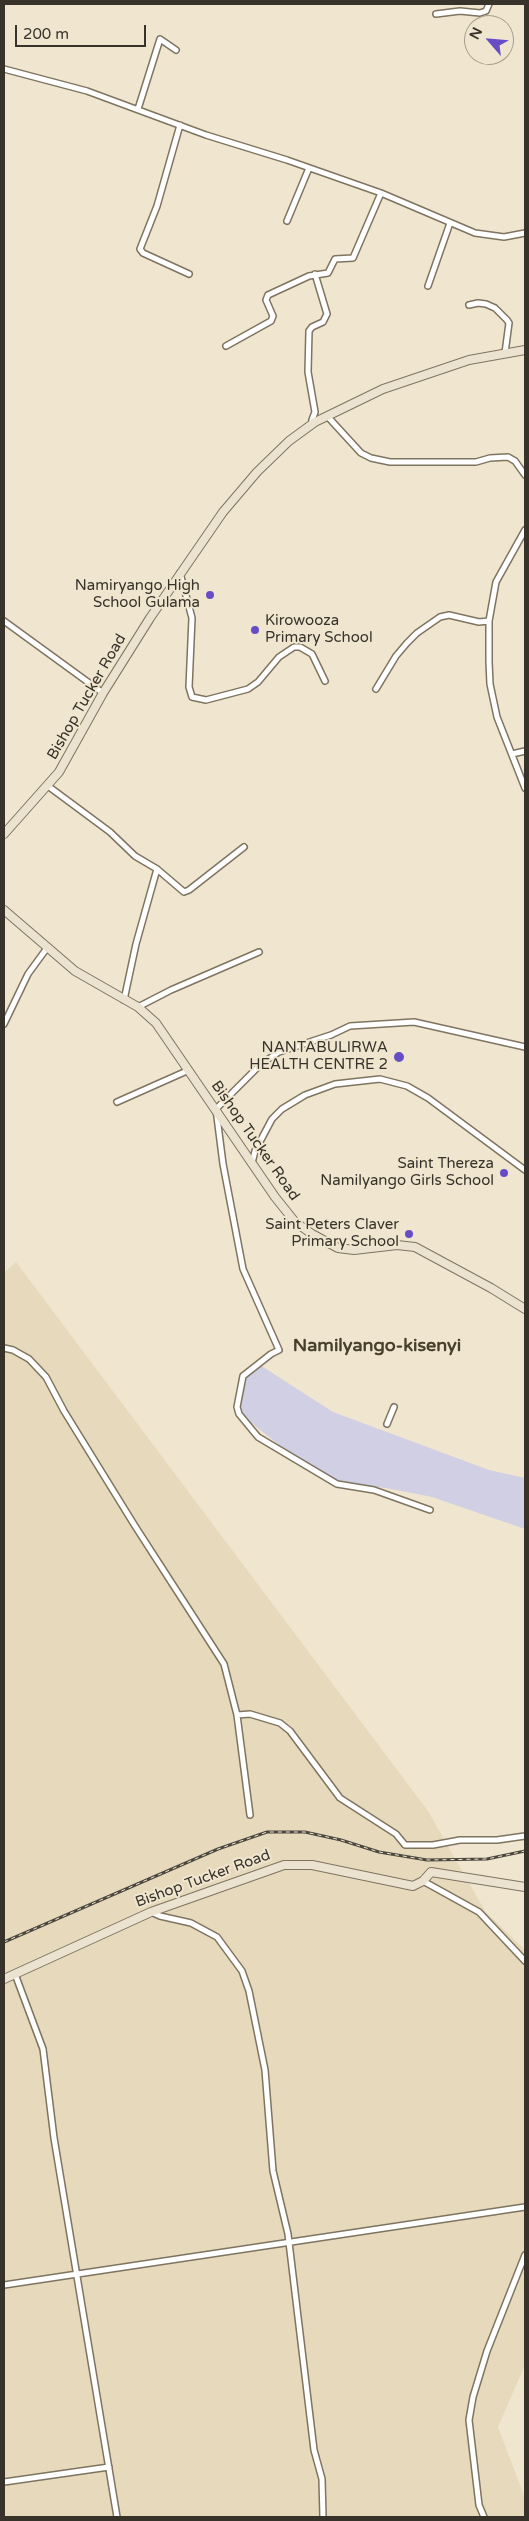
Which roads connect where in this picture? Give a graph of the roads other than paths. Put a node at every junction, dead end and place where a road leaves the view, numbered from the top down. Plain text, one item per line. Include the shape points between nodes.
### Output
1 (489, 4) edge
2 (436, 14) dead end
3 (176, 50) dead end
4 (4, 69) edge
5 (138, 109) junction
6 (180, 125) junction
7 (309, 168) junction
8 (381, 193) junction
9 (287, 221) dead end
10 (450, 223) junction
11 (525, 233) edge
12 (189, 274) dead end
13 (315, 274) junction
14 (428, 286) dead end
15 (469, 306) dead end
16 (226, 346) dead end
17 (525, 350) edge
18 (505, 353) junction
19 (328, 417) junction
20 (312, 420) dead end
21 (525, 475) edge
22 (525, 530) edge
23 (180, 573) junction
24 (4, 621) edge
25 (489, 621) junction
26 (325, 681) dead end
27 (376, 689) dead end
28 (103, 692) junction
29 (525, 751) edge
30 (512, 754) junction
31 (48, 786) junction
32 (525, 788) edge
33 (4, 834) edge
34 (244, 847) dead end
35 (157, 870) junction
36 (4, 910) edge
37 (47, 948) junction
38 (259, 952) dead end
39 (124, 1000) junction
40 (138, 1007) junction
41 (4, 1024) edge
42 (525, 1047) edge
43 (189, 1070) junction
44 (117, 1102) dead end
45 (216, 1110) junction
46 (252, 1164) junction
47 (525, 1170) edge
48 (525, 1310) edge
49 (4, 1348) edge
50 (394, 1407) dead end
51 (387, 1424) dead end
52 (430, 1510) dead end
53 (238, 1715) junction
54 (250, 1815) dead end
55 (525, 1836) edge
56 (423, 1881) junction
57 (525, 1887) edge
58 (151, 1912) junction
59 (525, 1961) edge
60 (15, 1974) junction
61 (4, 1979) edge
62 (525, 2207) edge
63 (289, 2244) junction
64 (525, 2255) edge
65 (78, 2273) junction
66 (4, 2285) edge
67 (109, 2467) junction
68 (4, 2482) edge
69 (117, 2517) edge
70 (323, 2517) edge
71 (484, 2517) edge

1 - 2 street via 480,13
3 - 5 street via 160,38
4 - 5 street via 45,78
5 - 6 street
6 - 7 street
6 - 12 street via 157,206 140,249
7 - 8 street
7 - 9 street
8 - 10 street
8 - 13 street via 353,258 335,259 328,273
10 - 11 street via 485,236
10 - 14 street
13 - 16 street via 268,295 266,300 273,316 271,321
13 - 20 street via 327,314 323,322 309,331 309,383 315,412
15 - 18 street via 486,304 507,320
17 - 18 main road, Bishop Tucker Road
18 - 19 main road, Bishop Tucker Road via 468,360 383,389
19 - 21 street via 361,453 371,458 390,462 476,462 508,457
19 - 23 main road, Bishop Tucker Road via 289,440 256,472
22 - 25 street via 499,574
23 - 26 street via 192,618 189,687 192,697 206,700 248,689 279,657 294,647 312,654
23 - 28 main road, Bishop Tucker Road
24 - 28 street
25 - 27 street via 440,617 407,643
25 - 30 street via 490,684 497,717
28 - 31 main road, Bishop Tucker Road via 67,760
29 - 30 street
30 - 32 street
31 - 33 main road, Bishop Tucker Road
31 - 35 street
34 - 35 street via 186,892
35 - 39 street
36 - 37 main road, Bishop Tucker Road
37 - 39 main road, Bishop Tucker Road via 88,980
37 - 41 street via 28,974
38 - 40 street
39 - 40 main road, Bishop Tucker Road
40 - 43 main road, Bishop Tucker Road via 156,1023
42 - 45 street via 414,1022 350,1026 260,1064
43 - 44 street
43 - 45 main road, Bishop Tucker Road
45 - 46 main road, Bishop Tucker Road
45 - 52 street via 243,1269 279,1350 242,1376 237,1407 239,1414 258,1437 337,1484 374,1490
46 - 47 street via 260,1140 282,1109 305,1095 335,1084 380,1079 407,1086 428,1098
46 - 48 main road, Bishop Tucker Road via 295,1222 323,1242 354,1250 415,1247
49 - 53 street via 29,1359 46,1377 64,1411 224,1664
50 - 51 street
53 - 54 street
53 - 55 street via 250,1714 280,1723 340,1798 396,1834 405,1845 433,1846 460,1840
56 - 57 main road, Bishop Tucker Road via 428,1874 434,1873
56 - 58 main road, Bishop Tucker Road via 413,1886 312,1865 284,1865
56 - 59 street via 479,1912
58 - 60 main road, Bishop Tucker Road
58 - 63 street via 206,1929 217,1937 242,1971 250,1991 265,2070 273,2171
60 - 61 main road, Bishop Tucker Road
60 - 65 street via 43,2049 54,2138
62 - 63 street
63 - 65 street
63 - 70 street via 314,2450 322,2478
64 - 71 street via 487,2351 473,2397 470,2420 479,2505
65 - 66 street
65 - 67 street
67 - 68 street
67 - 69 street

